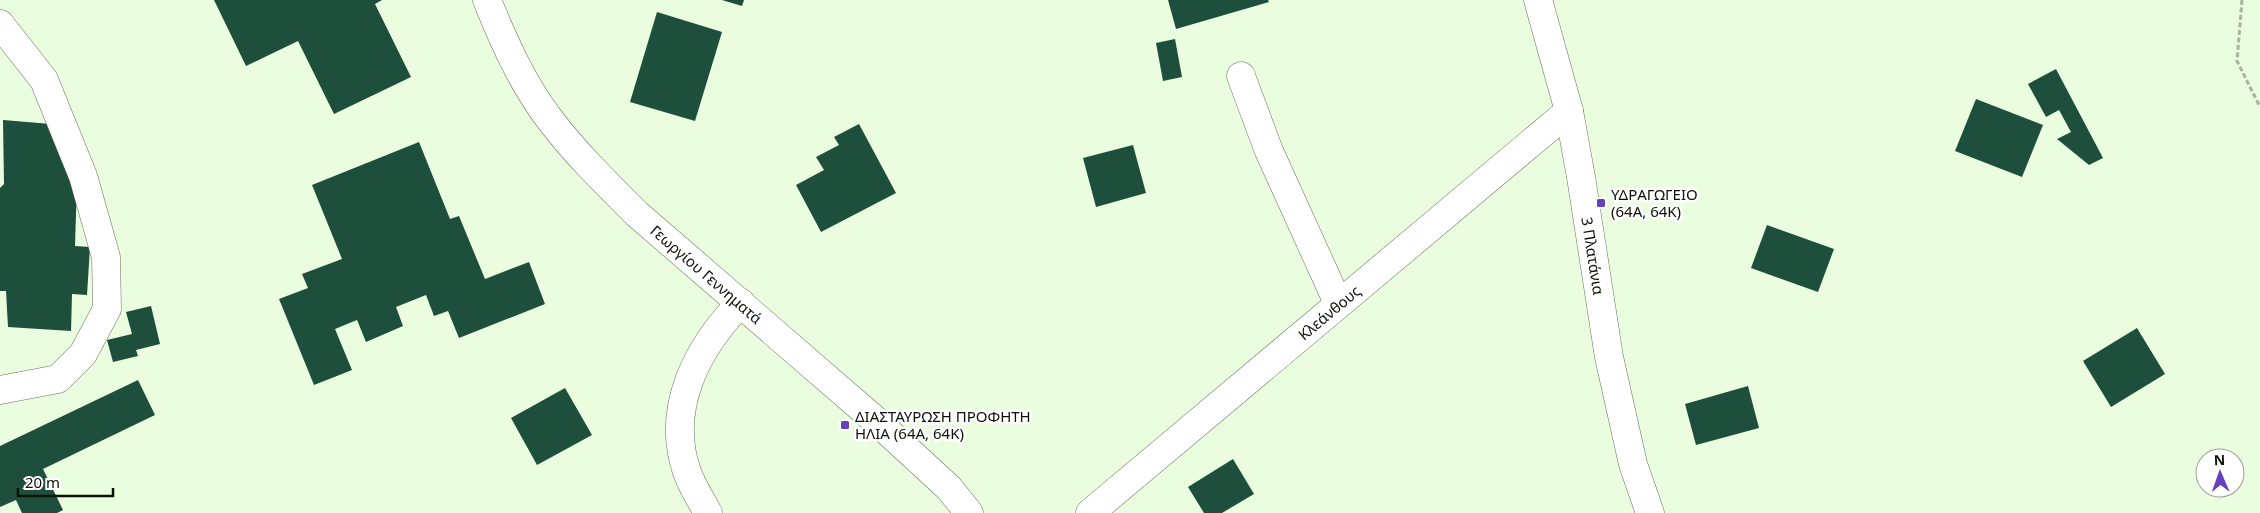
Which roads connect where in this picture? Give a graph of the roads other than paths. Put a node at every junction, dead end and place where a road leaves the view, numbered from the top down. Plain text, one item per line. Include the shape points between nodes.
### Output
1 (487, 0) edge
2 (1538, 0) edge
3 (0, 24) edge
4 (1241, 76) dead end
5 (1569, 111) junction
6 (741, 303) junction
7 (1338, 303) junction
8 (0, 390) edge
9 (708, 513) edge
10 (969, 513) edge
11 (1090, 513) edge
12 (1650, 513) edge

1 - 6 street, Γεωργίου Γεννηματά via 532,94 557,128 637,214
2 - 5 street, 3 Πλατάνια
3 - 8 street via 44,80 83,176 106,258 107,309 83,354 58,380
4 - 7 street via 1270,151
5 - 7 street, Κλεάνθους
5 - 12 street, 3 Πλατάνια via 1609,357 1632,464
6 - 9 street via 706,345 684,395 680,421 687,473
6 - 10 street, Γεωργίου Γεννηματά via 943,482
7 - 11 street, Κλεάνθους

